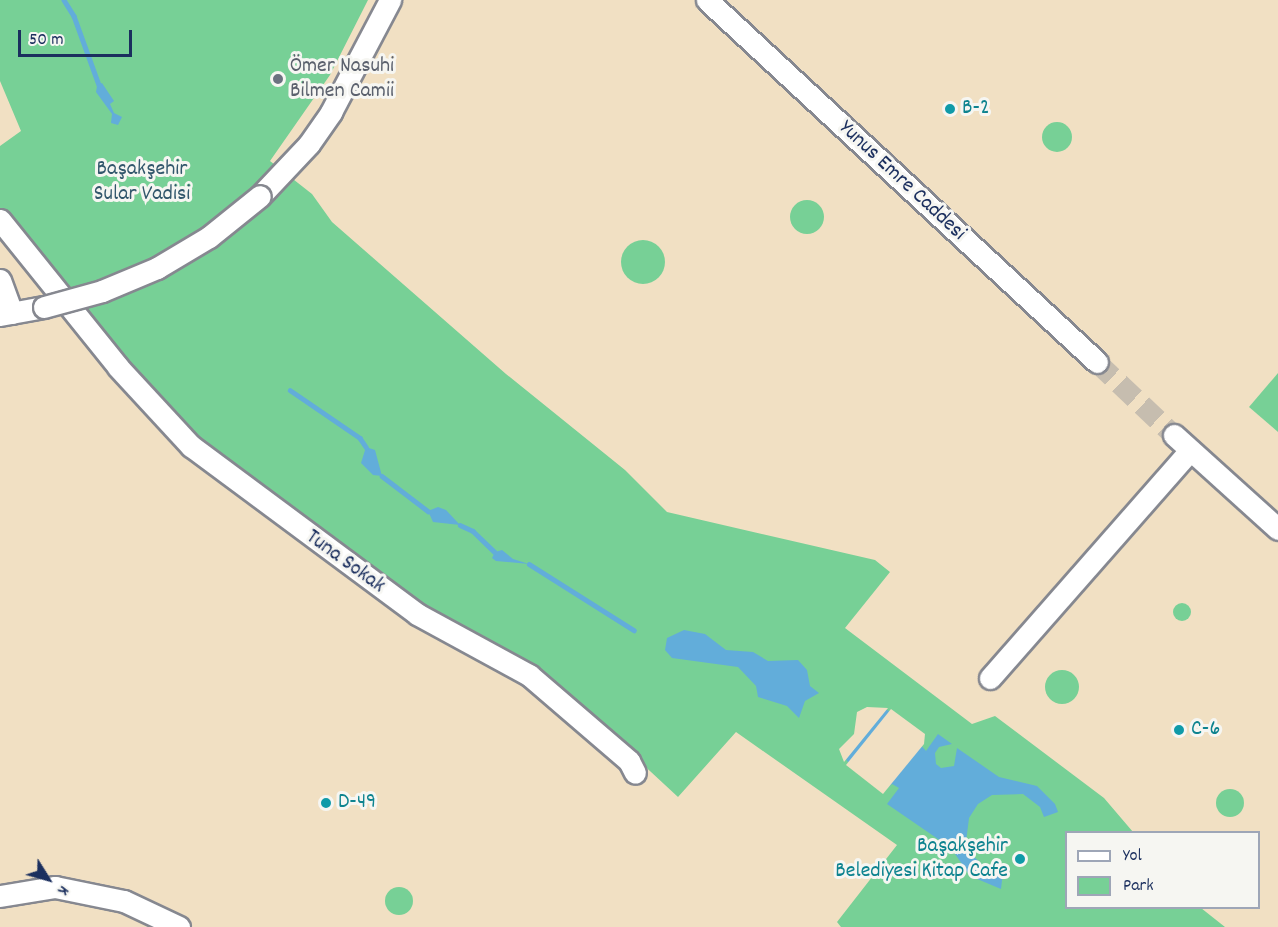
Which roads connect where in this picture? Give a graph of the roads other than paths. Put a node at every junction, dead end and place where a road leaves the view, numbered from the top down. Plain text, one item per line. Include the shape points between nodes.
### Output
1 (390, 0) edge
2 (707, 0) edge
3 (0, 220) edge
4 (0, 280) edge
5 (6, 314) edge
6 (1097, 362) tunnel mouth
7 (1174, 435) tunnel mouth
8 (1190, 450) junction
9 (1278, 529) edge
10 (990, 678) dead end
11 (634, 773) dead end
12 (0, 896) edge
13 (179, 927) edge

1 - 5 street, bridge via 331,112 309,144 260,196 209,237 157,268 102,291
2 - 6 street, Yunus Emre Caddesi
3 - 11 street, Tuna Sokak via 78,320 191,446 234,482 417,614 530,675 621,753
4 - 5 street
7 - 8 street
8 - 9 street
8 - 10 street
12 - 13 street via 55,887 124,901

